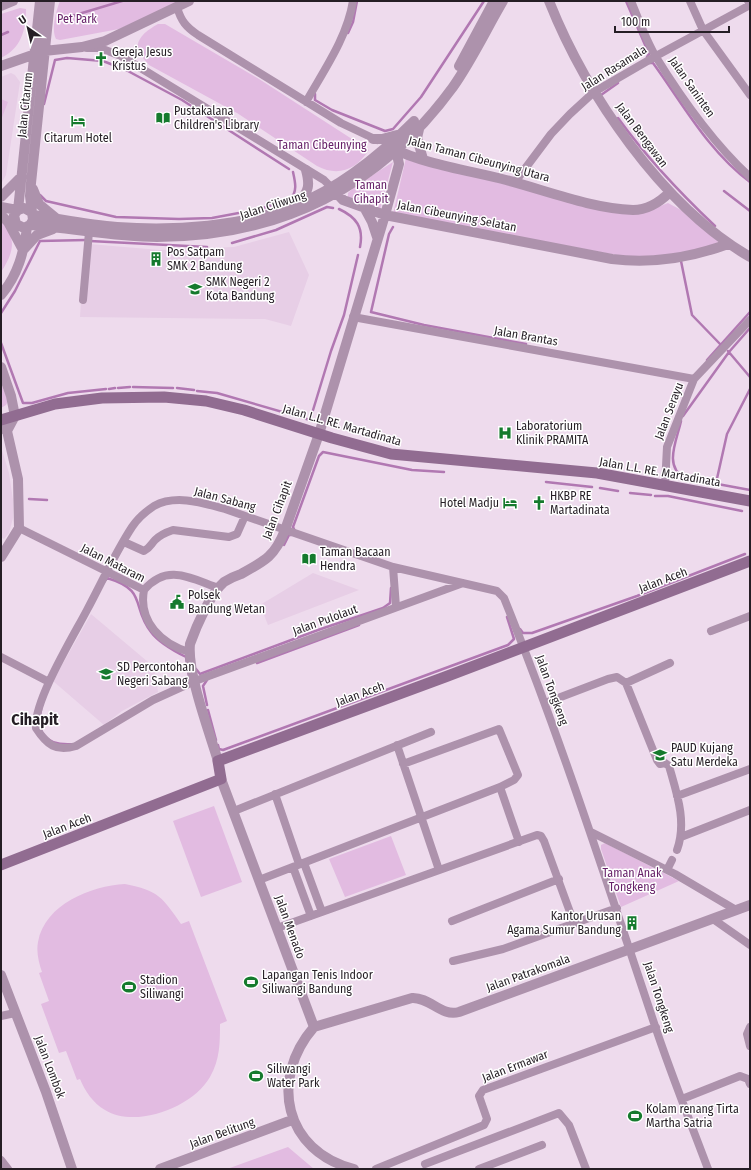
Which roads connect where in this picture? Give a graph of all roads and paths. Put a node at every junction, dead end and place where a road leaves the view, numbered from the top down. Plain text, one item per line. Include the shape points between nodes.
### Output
1 (13, 1) edge
2 (40, 1) edge
3 (50, 1) edge
4 (189, 1) edge
5 (353, 1) edge
6 (494, 1) edge
7 (502, 1) edge
8 (549, 1) edge
9 (631, 1) edge
10 (690, 1) edge
11 (748, 1) edge
12 (750, 5) edge
13 (1, 6) edge
14 (177, 7) junction
15 (703, 30) junction
16 (82, 47) junction
17 (473, 50) junction
18 (39, 53) junction
19 (656, 56) junction
20 (1, 66) edge
21 (594, 92) junction
22 (750, 96) edge
23 (306, 102) junction
24 (420, 125) junction
25 (406, 129) junction
26 (374, 139) junction
27 (391, 147) junction
28 (423, 159) junction
29 (306, 170) junction
30 (22, 176) junction
31 (750, 177) edge
32 (515, 182) junction
33 (31, 184) junction
34 (334, 190) junction
35 (670, 192) junction
36 (1, 197) edge
37 (296, 205) junction
38 (1, 207) edge
39 (365, 209) junction
40 (18, 210) junction
41 (32, 213) junction
42 (385, 215) junction
43 (1, 216) edge
44 (56, 223) junction
45 (29, 226) junction
46 (89, 232) junction
47 (157, 232) junction
48 (377, 237) junction
49 (728, 244) junction
50 (23, 250) junction
51 (750, 257) edge
52 (1, 295) edge
53 (83, 300) dead end
54 (353, 317) junction
55 (750, 320) edge
56 (1, 367) edge
57 (694, 379) junction
58 (15, 416) junction
59 (1, 420) edge
60 (4, 429) edge
61 (319, 434) junction
62 (665, 484) junction
63 (750, 500) edge
64 (245, 516) junction
65 (19, 528) junction
66 (285, 530) junction
67 (124, 542) junction
68 (1, 556) edge
69 (750, 561) edge
70 (393, 567) junction
71 (106, 573) junction
72 (463, 583) junction
73 (218, 588) junction
74 (144, 590) junction
75 (396, 607) junction
76 (750, 616) edge
77 (711, 631) dead end
78 (523, 646) junction
79 (189, 652) junction
80 (1, 657) edge
81 (670, 663) dead end
82 (49, 682) junction
83 (195, 682) junction
84 (626, 682) junction
85 (545, 703) junction
86 (431, 732) dead end
87 (397, 745) junction
88 (218, 761) junction
89 (403, 764) junction
90 (750, 769) edge
91 (222, 779) junction
92 (500, 787) junction
93 (275, 794) junction
94 (678, 796) junction
95 (750, 810) edge
96 (234, 811) junction
97 (421, 817) junction
98 (591, 832) junction
99 (681, 837) junction
100 (519, 842) junction
101 (677, 850) dead end
102 (672, 860) dead end
103 (299, 864) junction
104 (1, 865) edge
105 (439, 870) junction
106 (667, 870) junction
107 (559, 879) junction
108 (259, 880) junction
109 (750, 905) edge
110 (617, 908) junction
111 (736, 910) junction
112 (322, 912) junction
113 (311, 916) junction
114 (713, 919) junction
115 (452, 921) dead end
116 (574, 923) junction
117 (277, 928) junction
118 (750, 945) edge
119 (630, 949) junction
120 (453, 962) dead end
121 (1, 975) edge
122 (15, 1013) junction
123 (1, 1016) edge
124 (314, 1027) junction
125 (656, 1027) junction
126 (750, 1027) edge
127 (750, 1046) edge
128 (750, 1084) edge
129 (682, 1099) junction
130 (292, 1120) junction
131 (542, 1145) dead end
132 (421, 1152) junction
133 (1, 1160) edge
134 (426, 1167) edge
135 (8, 1169) edge
136 (72, 1169) edge
137 (160, 1169) edge
138 (354, 1169) edge
139 (376, 1169) edge
140 (479, 1169) edge
141 (586, 1169) edge
142 (708, 1169) edge

1 - 13 street
2 - 18 street, Jalan Citarum
3 - 18 street, Jalan Citarum
4 - 14 street
5 - 23 street via 340,42
6 - 17 street, Jalan Ciliwung
7 - 17 street, Jalan Ciliwung
8 - 21 street, Jalan Bengawan
9 - 19 street, Jalan Saninten
10 - 15 street
11 - 12 street
12 - 15 street, Jalan Rasamala
14 - 16 street via 105,40
14 - 23 street, Jalan Taman Cibeunying Utara via 185,26
15 - 19 street, Jalan Rasamala
15 - 22 street
16 - 18 street
16 - 29 street, Jalan Cibeunying Selatan via 100,48 121,56
17 - 24 street, Jalan Ciliwung via 452,88
17 - 25 street, Jalan Ciliwung via 436,98
18 - 20 street
18 - 30 street, Jalan Citarum
18 - 33 street, Jalan Citarum
19 - 21 street, Jalan Rasamala
19 - 31 street, Jalan Saninten via 694,112
21 - 32 street, Jalan Rasamala via 551,134
21 - 35 street, Jalan Bengawan via 630,144
23 - 26 street, Jalan Taman Cibeunying Utara
24 - 27 street, Jalan Ciliwung
24 - 28 street via 417,138
25 - 26 street via 390,138
25 - 27 street, Jalan Ciliwung
26 - 27 street, Jalan Taman Cibeunying Utara
27 - 28 street, Jalan Taman Cibeunying Utara
27 - 34 street, Jalan Ciliwung via 373,168
27 - 42 street, Jalan Cihapit via 399,164
28 - 32 street, Jalan Taman Cibeunying Utara
29 - 34 street, Jalan Cibeunying Selatan via 324,180
29 - 37 street via 308,189
30 - 36 street
30 - 40 street, Jalan Citarum
32 - 35 street, Jalan Taman Cibeunying Utara via 584,202 635,210 658,204
33 - 41 street, Jalan Citarum
33 - 44 street via 39,204
34 - 37 street, Jalan Ciliwung
34 - 39 street, Jalan Cibeunying Selatan via 343,200
34 - 47 street, Jalan Ciliwung via 300,211 246,228 216,234
35 - 49 street, Jalan Bengawan
37 - 47 street, Jalan Ciliwung via 226,223
38 - 40 street
39 - 42 street, Jalan Cibeunying Selatan
39 - 48 street
40 - 41 street via 27,208
40 - 45 street via 14,218 16,224 21,227
41 - 44 street, Jalan Ciliwung
41 - 45 street via 33,220
42 - 48 street, Jalan Cihapit
42 - 49 street, Jalan Cibeunying Selatan via 633,261 676,258
43 - 50 street via 8,222
44 - 45 street, Jalan Ciliwung
44 - 46 street, Jalan Ciliwung
44 - 47 street, Jalan Ciliwung
44 - 50 street via 38,234
45 - 50 street
46 - 47 street, Jalan Ciliwung via 116,236
46 - 53 street
48 - 54 street, Jalan Cihapit
49 - 51 street, Jalan Bengawan
50 - 52 street via 16,273
54 - 57 street, Jalan Brantas
54 - 61 street, Jalan Cihapit
55 - 57 street, Jalan Serayu
56 - 58 street
57 - 62 street, Jalan Serayu via 667,447
58 - 59 main road, Jalan L.L. RE. Martadinata
58 - 60 street
58 - 61 main road, Jalan L.L. RE. Martadinata via 77,400 164,396 216,402
60 - 65 street via 18,479
61 - 62 main road, Jalan L.L. RE. Martadinata via 408,457 596,473
61 - 66 street, Jalan Cihapit
62 - 63 main road, Jalan L.L. RE. Martadinata
64 - 66 street, Jalan Sabang
64 - 67 street, Jalan Sabang via 197,502 169,502 156,505 139,517
64 - 67 street via 237,534 229,537 173,530 165,532 144,551
65 - 68 street
65 - 71 street, Jalan Mataram
66 - 70 street, Jalan Sabang
66 - 73 street, Jalan Cihapit via 271,556
67 - 71 street, Jalan Sabang
69 - 78 main road, Jalan Aceh
70 - 72 street, Jalan Sabang
70 - 75 street
71 - 74 street, Jalan Mataram
71 - 82 street, Jalan Sabang
72 - 75 street, Jalan Pulolaut
72 - 78 street, Jalan Sabang via 501,594
73 - 74 street via 184,576 168,574 150,583
73 - 79 street, Jalan Cihapit via 193,636
74 - 79 street, Jalan Mataram via 142,599 145,613 155,632 168,643
75 - 83 street, Jalan Pulolaut
76 - 77 street
78 - 85 street, Jalan Tongkeng
78 - 88 main road, Jalan Aceh
79 - 83 street, Jalan Cihapit
80 - 82 street
81 - 84 street
82 - 83 street, Jalan Pulolaut via 37,715 36,728 49,744 62,750 76,746 153,700
83 - 88 street, Jalan Cihapit
84 - 85 street via 616,677 608,679
84 - 94 street via 657,760 660,764 665,763 669,766
85 - 98 street, Jalan Tongkeng
86 - 87 street
87 - 89 street
87 - 93 street
88 - 91 main road
89 - 92 street via 499,729 518,775
89 - 97 street
90 - 94 street
91 - 96 street, Jalan Menado
91 - 104 main road, Jalan Aceh
92 - 97 street
92 - 100 street
93 - 96 street
93 - 103 street
94 - 99 street
95 - 99 street
96 - 108 street, Jalan Menado
97 - 103 street
97 - 105 street
98 - 106 street
98 - 110 street, Jalan Tongkeng
99 - 101 street
100 - 105 street
100 - 107 street via 537,835 541,836
102 - 106 street
103 - 108 street
103 - 112 street
103 - 113 street
105 - 112 street
106 - 111 street
107 - 115 street
107 - 116 street
108 - 117 street, Jalan Menado
109 - 111 street, Jalan Patrakomala
110 - 116 street
110 - 119 street, Jalan Tongkeng
111 - 114 street, Jalan Patrakomala
112 - 113 street
113 - 117 street
114 - 118 street
114 - 119 street, Jalan Patrakomala
116 - 120 street via 503,949
117 - 124 street, Jalan Menado
119 - 124 street, Jalan Patrakomala via 454,1013 440,1010 422,998 412,998
119 - 125 street, Jalan Tongkeng
121 - 122 street, Jalan Lombok
122 - 123 street
122 - 136 street, Jalan Lombok via 46,1092
124 - 130 street via 298,1049 289,1077 288,1092
125 - 129 street, Jalan Tongkeng
125 - 132 street, Jalan Ermawar via 483,1090 479,1096 487,1119 484,1125
126 - 127 street via 746,1034
128 - 129 street via 748,1079 740,1076
129 - 142 street, Jalan Tongkeng
130 - 137 street, Jalan Belitung
130 - 138 street via 318,1152 334,1162
131 - 140 street
132 - 134 street
132 - 139 street, Jalan Ermawar
133 - 135 street
134 - 141 street via 559,1113 569,1125

